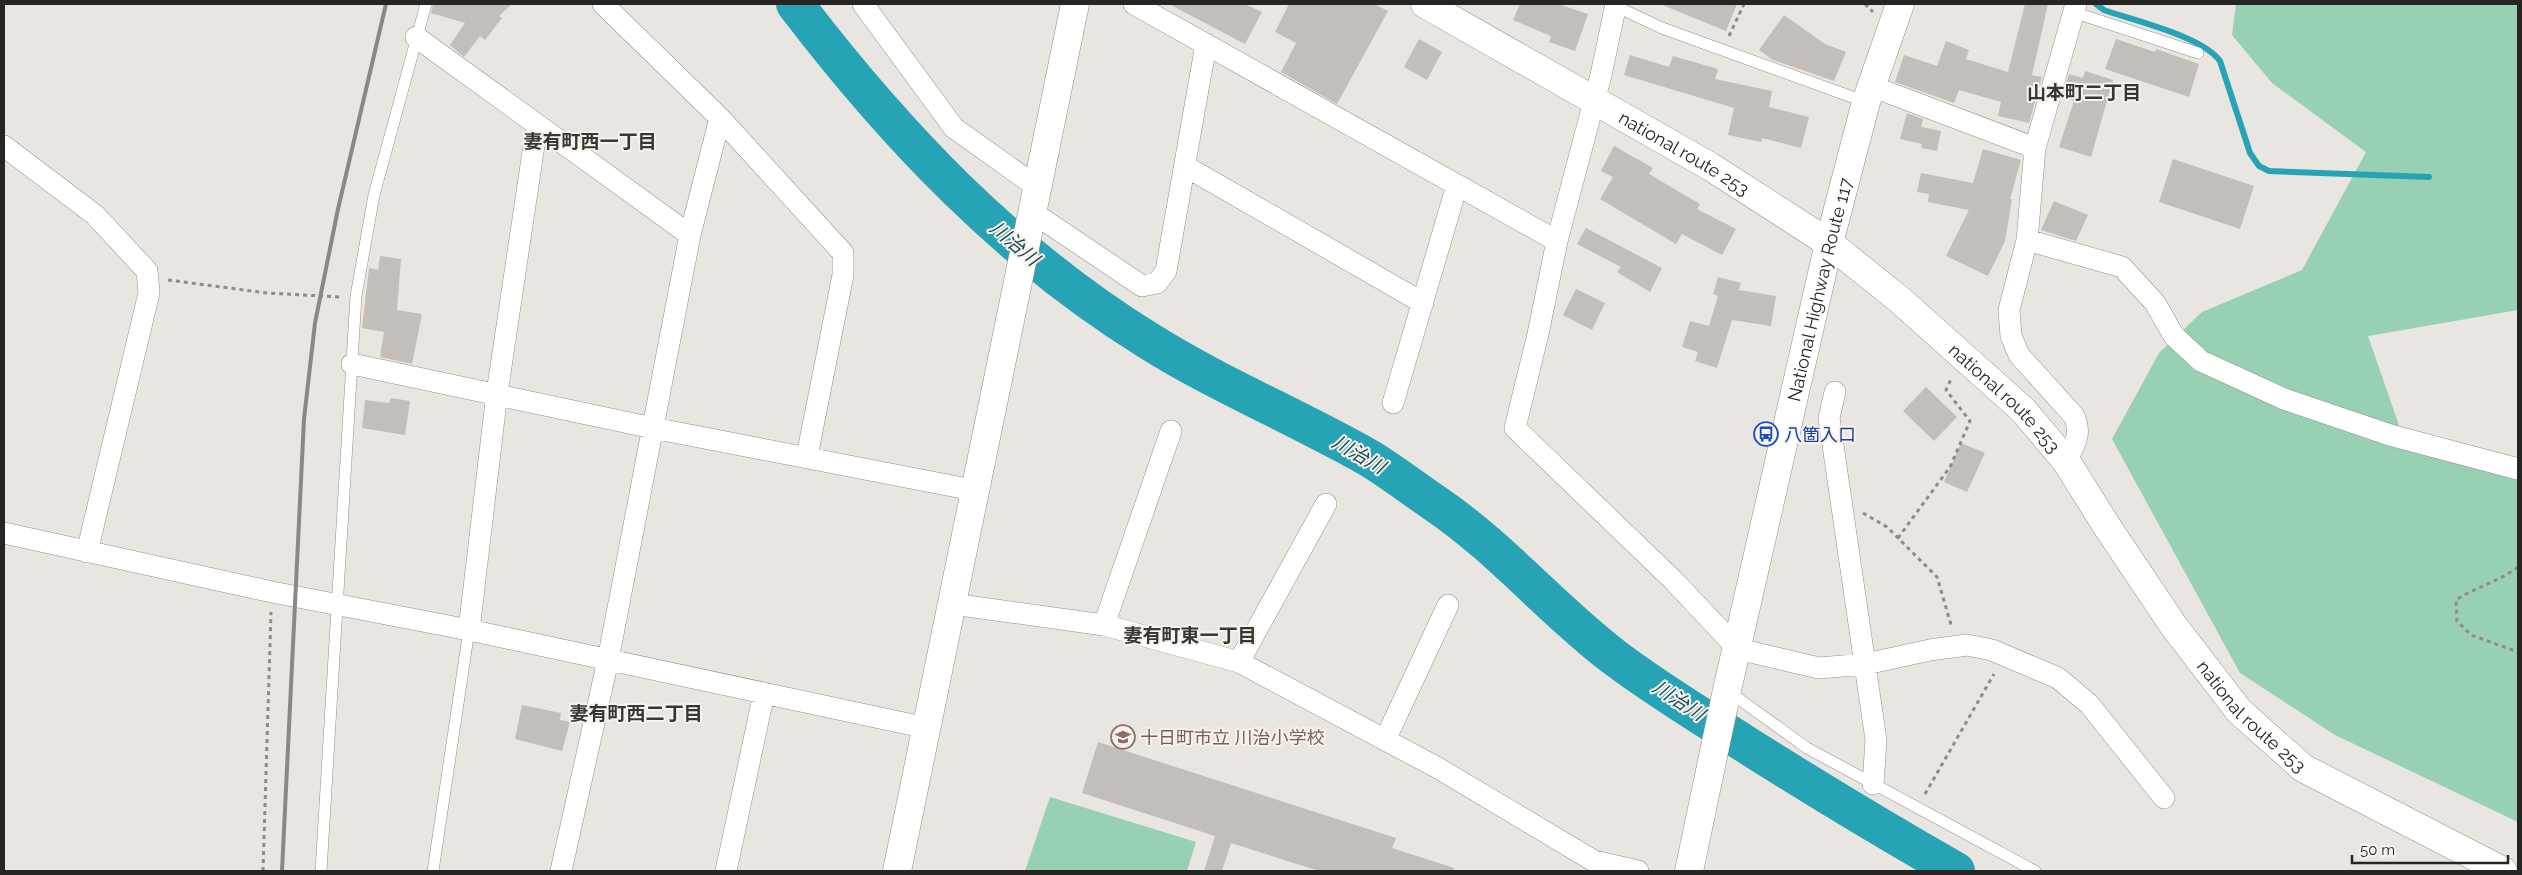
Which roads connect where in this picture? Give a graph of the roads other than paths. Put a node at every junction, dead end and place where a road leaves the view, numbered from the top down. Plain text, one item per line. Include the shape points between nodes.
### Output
1 (426, 4) edge
2 (603, 4) edge
3 (863, 4) edge
4 (1075, 4) edge
5 (1134, 4) edge
6 (1425, 4) edge
7 (1900, 4) edge
8 (1616, 5) edge
9 (2074, 8) edge
10 (416, 37) junction
11 (1206, 44) junction
12 (2198, 53) dead end
13 (1869, 94) junction
14 (1595, 99) junction
15 (720, 118) junction
16 (537, 125) junction
17 (4, 146) edge
18 (2035, 148) junction
19 (1185, 166) junction
20 (1457, 185) junction
21 (1033, 206) junction
22 (690, 235) junction
23 (2027, 240) junction
24 (1557, 241) junction
25 (1829, 243) junction
26 (1422, 303) junction
27 (352, 364) junction
28 (1835, 392) dead end
29 (497, 393) junction
30 (1393, 403) dead end
31 (653, 428) junction
32 (1171, 431) dead end
33 (807, 456) junction
34 (2066, 461) junction
35 (2518, 468) edge
36 (973, 490) junction
37 (1326, 504) dead end
38 (4, 533) edge
39 (87, 552) junction
40 (953, 604) junction
41 (337, 605) junction
42 (1448, 605) dead end
43 (1104, 625) junction
44 (469, 630) junction
45 (1738, 649) junction
46 (608, 660) junction
47 (1239, 662) junction
48 (1866, 664) junction
49 (1727, 690) junction
50 (764, 693) junction
51 (927, 728) junction
52 (1385, 740) junction
53 (1873, 784) junction
54 (2164, 798) dead end
55 (321, 871) edge
56 (433, 871) edge
57 (560, 871) edge
58 (726, 871) edge
59 (897, 871) edge
60 (1638, 871) edge
61 (1689, 871) edge
62 (2035, 871) edge
63 (2503, 871) edge

1 - 10 lane
2 - 15 street
3 - 21 street via 954,128
4 - 21 main road
5 - 11 street
6 - 14 main road, national route 253
7 - 13 main road, National Highway Route 117
8 - 13 lane via 1662,28 1723,50
8 - 14 street
9 - 12 lane
9 - 18 street
10 - 16 street
10 - 27 lane via 374,195 356,296
11 - 19 street
11 - 20 street
13 - 18 street
13 - 25 main road, National Highway Route 117
14 - 24 street
14 - 25 main road, national route 253 via 1711,167
15 - 22 street
15 - 33 street via 843,253 843,275
16 - 22 street
16 - 29 street
17 - 39 street via 95,215 146,271 149,293
18 - 23 street
19 - 21 street via 1166,271 1157,283 1142,286
19 - 26 street
20 - 24 street
20 - 26 street
21 - 36 main road
22 - 31 street
23 - 34 street via 2009,310 2012,336 2019,355 2074,416 2079,428
23 - 35 street via 2122,267 2155,303 2174,336 2201,361 2284,399 2390,435
24 - 45 street via 1515,428 1673,580
25 - 34 main road, national route 253 via 1965,355 2023,410
25 - 45 main road, National Highway Route 117
26 - 30 street
27 - 29 street
27 - 41 lane
28 - 48 street via 1829,418
29 - 31 street
29 - 44 street
31 - 33 street
31 - 46 street
32 - 43 street
33 - 36 street
34 - 63 main road, national route 253 via 2173,625 2239,710 2303,768
36 - 40 main road
37 - 47 street
38 - 39 street
39 - 41 street
40 - 43 street
40 - 51 main road
41 - 44 street
41 - 55 lane
42 - 52 street
43 - 47 street
44 - 46 street
44 - 56 lane
45 - 48 street via 1820,668
45 - 49 main road, National Highway Route 117
46 - 50 street
46 - 57 street
47 - 52 street
48 - 53 street via 1876,740
48 - 54 street via 1967,645 2003,654 2058,678 2088,704
49 - 53 lane via 1807,748
49 - 61 main road, National Highway Route 117
50 - 51 street
50 - 58 street
51 - 59 main road
52 - 60 street via 1594,861
53 - 62 lane

